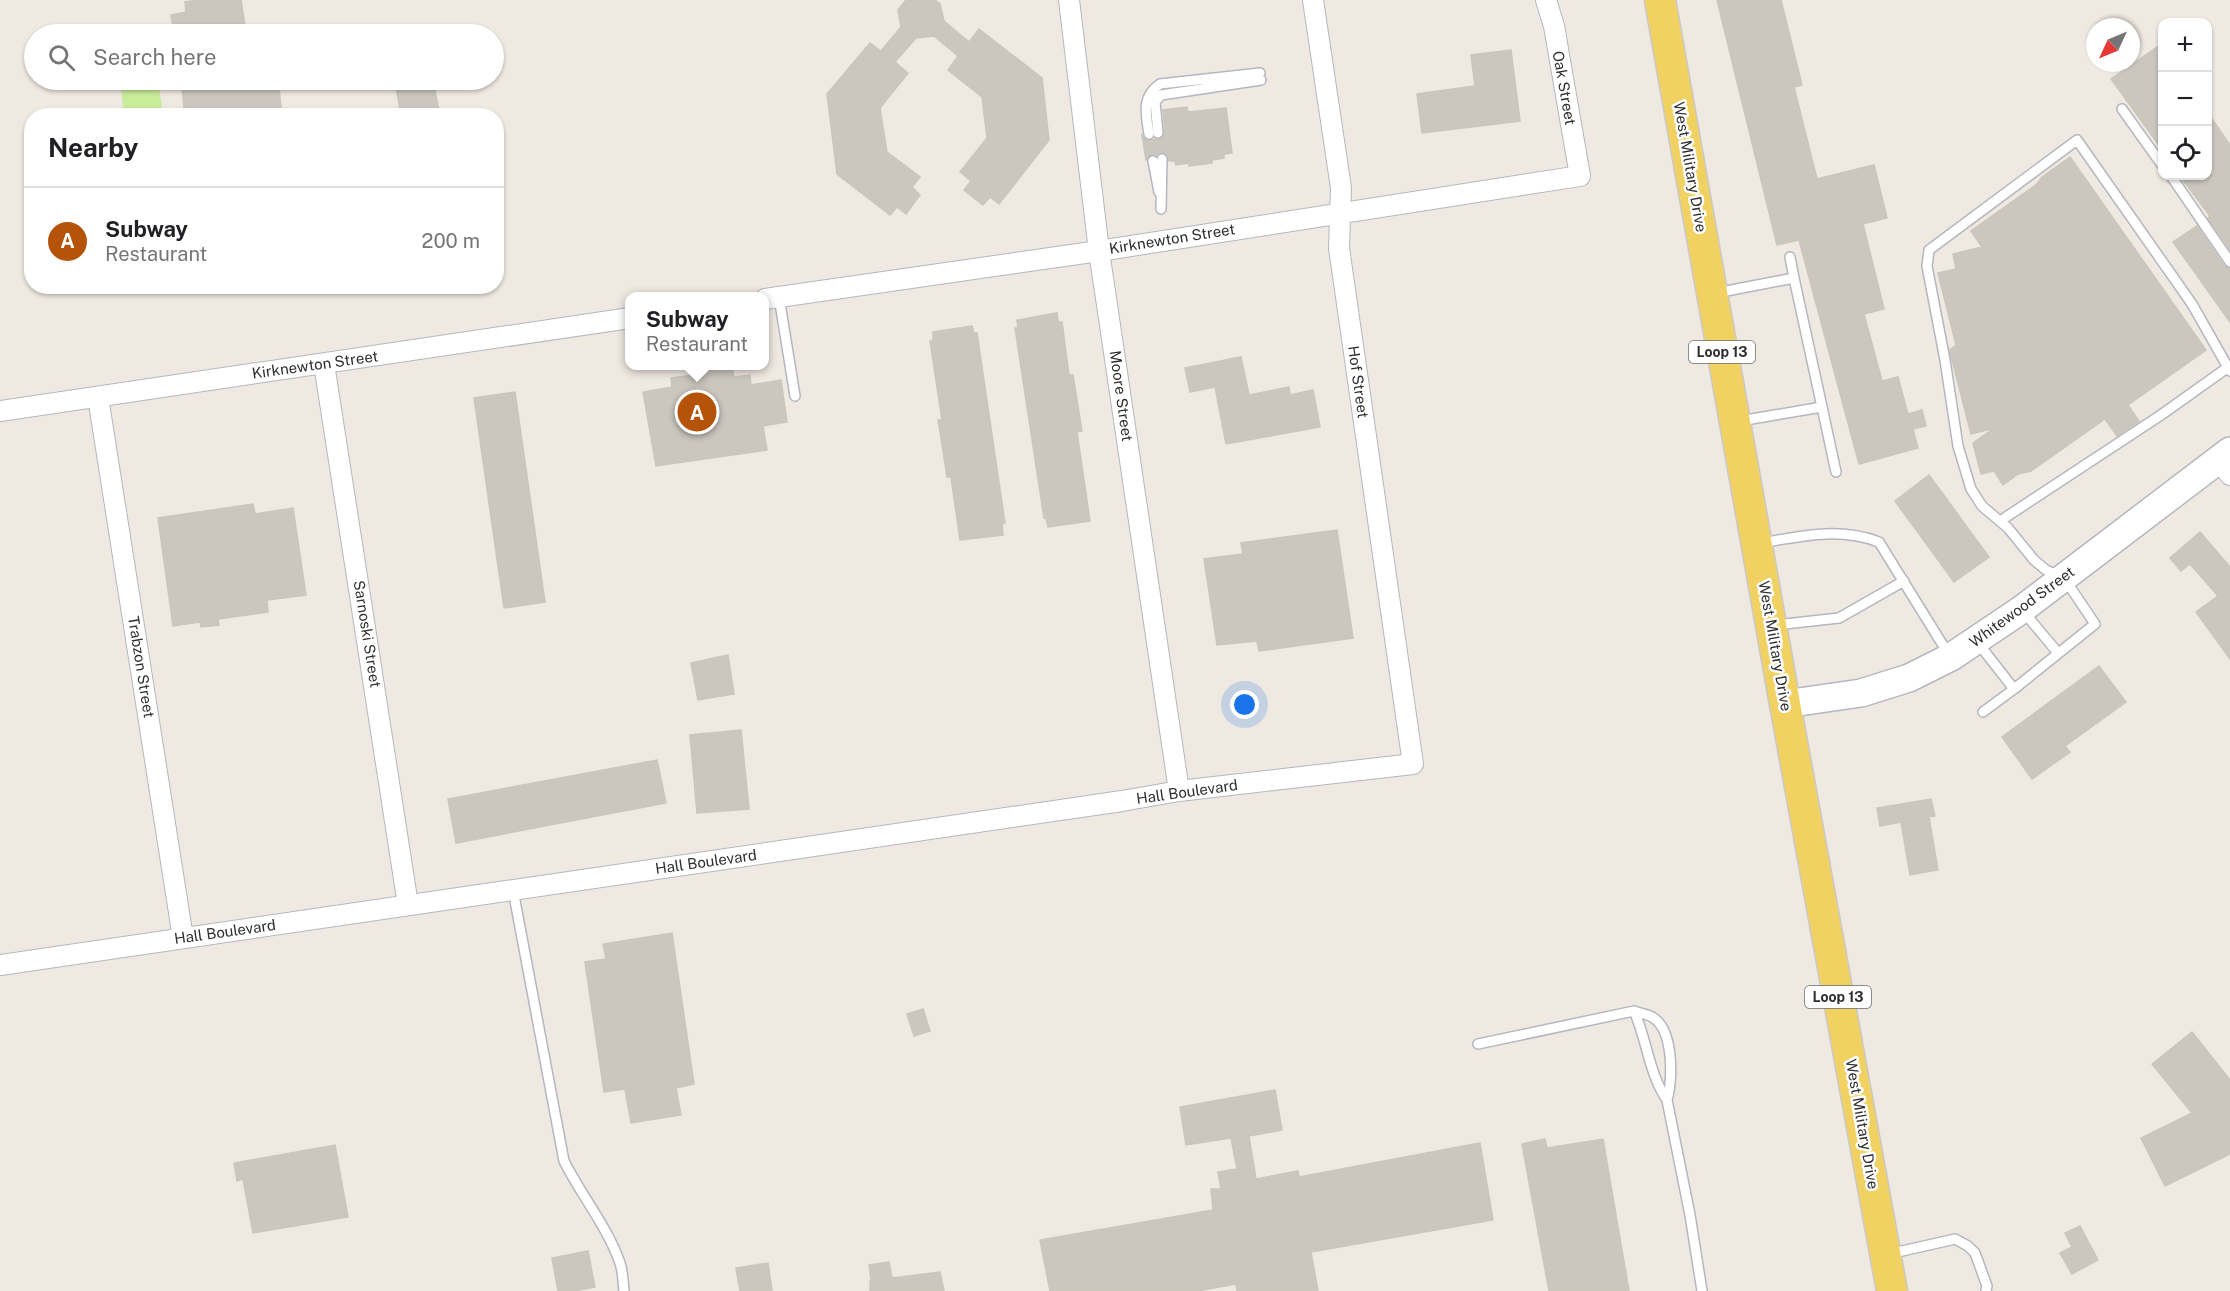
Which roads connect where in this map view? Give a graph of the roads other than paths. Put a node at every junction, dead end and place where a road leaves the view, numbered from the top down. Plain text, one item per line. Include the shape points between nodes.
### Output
1 (1069, 0) edge
2 (1313, 0) edge
3 (1546, 0) edge
4 (1660, 0) edge
5 (1261, 77) dead end
6 (2122, 109) dead end
7 (1154, 134) dead end
8 (2158, 158) edge
9 (1158, 160) dead end
10 (1580, 176) joint
11 (2173, 180) edge
12 (1161, 209) dead end
13 (1341, 213) junction
14 (1099, 251) junction
15 (1790, 257) dead end
16 (2230, 262) edge
17 (1794, 278) junction
18 (1712, 294) junction
19 (772, 298) edge
20 (625, 319) edge
21 (324, 364) junction
22 (2229, 370) edge
23 (795, 396) dead end
24 (98, 397) junction
25 (1822, 407) junction
26 (0, 411) edge
27 (1734, 422) junction
28 (2226, 462) edge
29 (1836, 472) dead end
30 (2000, 521) junction
31 (1756, 544) junction
32 (2064, 578) junction
33 (1904, 581) junction
34 (2021, 610) junction
35 (1771, 626) junction
36 (1976, 641) junction
37 (2058, 653) junction
38 (1951, 657) junction
39 (2014, 689) junction
40 (1785, 704) junction
41 (1983, 712) dead end
42 (1413, 764) joint
43 (1179, 791) junction
44 (513, 890) junction
45 (408, 905) junction
46 (183, 938) junction
47 (0, 965) edge
48 (1634, 1011) junction
49 (1478, 1044) dead end
50 (1667, 1100) junction
51 (1885, 1255) junction
52 (624, 1291) edge
53 (1702, 1291) edge
54 (1892, 1291) edge
55 (1986, 1291) edge

1 - 14 street, Moore Street
2 - 13 street, Hof Street via 1341,188
3 - 10 street, Oak Street
4 - 18 main road, West Military Drive / Loop 13
5 - 7 lane via 1161,95 1155,102
6 - 8 lane
9 - 12 lane
10 - 13 street, Kirknewton Street
11 - 16 lane
13 - 14 street, Kirknewton Street
13 - 42 street, Hof Street via 1339,248
14 - 19 street, Kirknewton Street
14 - 43 street, Moore Street
15 - 17 lane
17 - 18 lane
17 - 25 lane
18 - 27 main road, West Military Drive / Loop 13
19 - 23 lane
20 - 21 street, Kirknewton Street
21 - 24 street, Kirknewton Street
21 - 45 street, Sarnoski Street
22 - 30 lane
22 - 30 lane via 2192,304 2077,140 1929,250 1928,266 1958,446 1971,489 1982,506
24 - 26 street, Kirknewton Street
24 - 46 street, Trabzon Street
25 - 27 lane
25 - 29 lane
27 - 31 main road, West Military Drive / Loop 13
28 - 32 street, Whitewood Street
30 - 32 lane via 2034,560
31 - 33 lane via 1821,533 1861,535 1880,542
31 - 35 main road, West Military Drive / Loop 13
32 - 34 street, Whitewood Street
32 - 37 lane via 2095,624
33 - 35 lane via 1839,618
33 - 38 lane
34 - 36 street, Whitewood Street
34 - 37 lane
35 - 40 main road, West Military Drive / Loop 13
36 - 38 street, Whitewood Street
36 - 39 lane
37 - 39 lane
38 - 40 street, Whitewood Street via 1909,678 1861,693
39 - 41 lane
40 - 51 main road, West Military Drive / Loop 13
42 - 43 street, Hall Boulevard
43 - 44 street, Hall Boulevard
44 - 45 street, Hall Boulevard
44 - 52 lane via 564,1161 591,1203 620,1264
45 - 46 street, Hall Boulevard
46 - 47 street, Hall Boulevard
48 - 49 lane
48 - 50 lane via 1659,1089
48 - 50 lane via 1652,1016 1666,1034 1671,1087
50 - 53 lane
51 - 54 main road, West Military Drive / Loop 13
51 - 55 lane via 1955,1239 1975,1253

